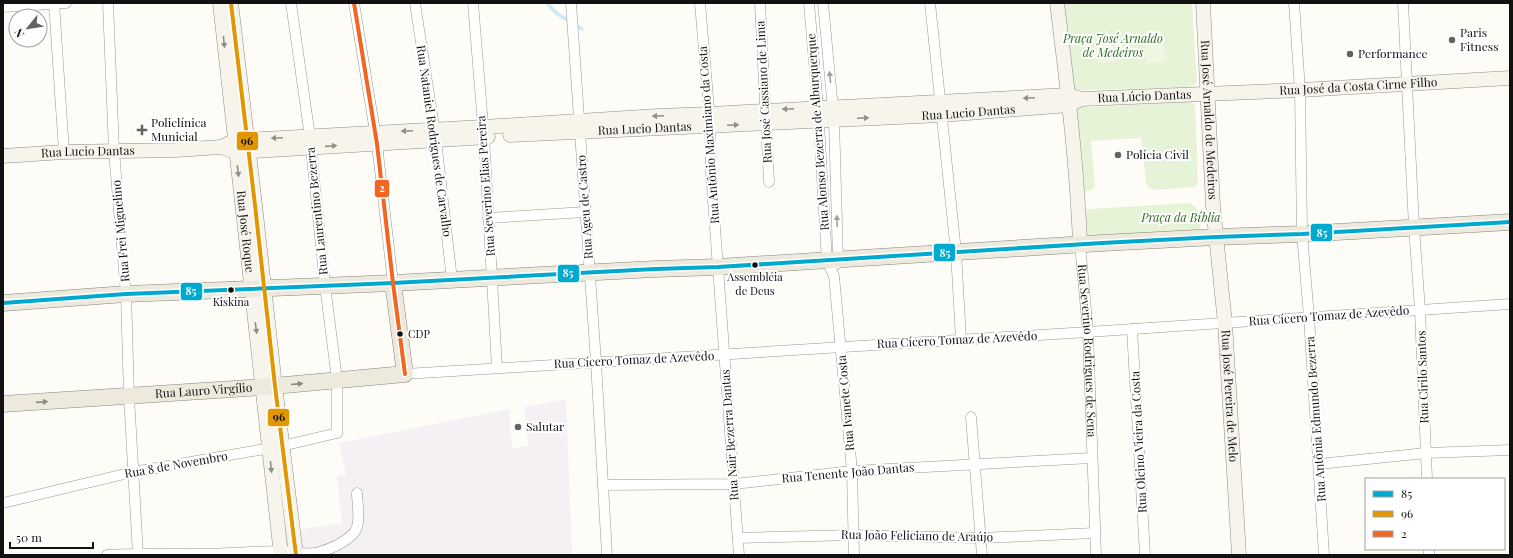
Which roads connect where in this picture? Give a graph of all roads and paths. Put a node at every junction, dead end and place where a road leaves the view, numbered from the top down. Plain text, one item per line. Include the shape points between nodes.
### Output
1 (54, 3) edge
2 (66, 3) edge
3 (108, 3) edge
4 (220, 3) edge
5 (231, 3) edge
6 (291, 3) edge
7 (354, 3) edge
8 (415, 3) edge
9 (473, 3) edge
10 (571, 3) edge
11 (700, 3) edge
12 (760, 3) edge
13 (809, 3) edge
14 (823, 3) edge
15 (930, 3) edge
16 (1057, 3) edge
17 (1202, 3) edge
18 (1294, 3) edge
19 (1403, 3) edge
20 (3, 7) edge
21 (812, 37) junction
22 (826, 37) junction
23 (1510, 78) edge
24 (1407, 84) junction
25 (1300, 90) junction
26 (1207, 94) junction
27 (1073, 100) junction
28 (942, 108) junction
29 (818, 114) junction
30 (833, 114) junction
31 (765, 117) junction
32 (710, 120) junction
33 (580, 126) junction
34 (483, 132) junction
35 (435, 135) junction
36 (375, 138) junction
37 (311, 142) junction
38 (241, 146) junction
39 (114, 151) junction
40 (64, 152) junction
41 (3, 156) edge
42 (770, 182) dead end
43 (585, 212) junction
44 (488, 218) junction
45 (1510, 222) edge
46 (1414, 227) junction
47 (1302, 234) junction
48 (1216, 237) junction
49 (1080, 244) junction
50 (956, 252) junction
51 (833, 260) junction
52 (718, 267) junction
53 (589, 272) junction
54 (492, 278) junction
55 (452, 280) junction
56 (393, 283) junction
57 (325, 285) junction
58 (258, 289) junction
59 (126, 294) junction
60 (3, 303) edge
61 (1510, 304) edge
62 (1420, 310) junction
63 (1309, 317) junction
64 (1224, 323) junction
65 (1132, 329) junction
66 (1088, 332) junction
67 (961, 339) junction
68 (841, 347) junction
69 (724, 354) junction
70 (596, 362) junction
71 (497, 368) junction
72 (405, 374) junction
73 (337, 380) junction
74 (269, 386) junction
75 (128, 396) junction
76 (3, 404) edge
77 (971, 417) dead end
78 (338, 420) joint
79 (276, 447) junction
80 (1510, 450) edge
81 (1426, 453) junction
82 (1092, 458) junction
83 (1319, 464) junction
84 (975, 465) junction
85 (852, 471) junction
86 (133, 472) junction
87 (1427, 478) edge
88 (734, 484) junction
89 (603, 486) junction
90 (357, 493) dead end
91 (3, 503) edge
92 (1095, 533) junction
93 (853, 535) junction
94 (738, 538) junction
95 (981, 538) junction
96 (281, 553) edge
97 (138, 554) edge
98 (208, 554) edge
99 (296, 554) edge
100 (107, 555) edge
101 (607, 555) edge
102 (739, 555) edge
103 (854, 555) edge
104 (982, 555) edge
105 (1096, 555) edge
106 (1145, 555) edge
107 (1239, 555) edge
108 (1324, 555) edge

1 - 2 street
1 - 20 street
1 - 40 street
3 - 39 street, Rua Frei Miguelino
4 -> 38 street, Rua José Roque
5 - 38 street, Rua José Roque
6 - 37 street, Rua Laurentino Bezerra
7 - 36 street
8 - 35 street, Rua Nataniel Rodrigues de Carvalho
9 - 34 street, Rua Severino Elias Pereira
10 - 33 street, Rua Ageu de Castro
11 - 32 street, Rua Antônio Maximiano da Costa
12 - 31 street, Rua José Cassiano de Lima
13 - 21 street, Rua Alonso Bezerra de Alburquerque
14 - 22 street, Rua Alonso Bezerra de Alburquerque
15 - 28 street
16 - 27 street, Rua Severino Rodrigues de Sena
17 - 26 street, Rua José Arnaldo de Medeiros
18 - 25 street, Rua Antônia Edmundo Bezerra
19 - 24 street, Rua Cirilo Santos
21 - 22 street
21 - 29 street, Rua Alonso Bezerra de Alburquerque
30 -> 22 street, Rua Alonso Bezerra de Alburquerque
23 - 24 street, Rua José da Costa Cirne Filho
24 - 25 street, Rua José da Costa Cirne Filho
24 - 46 street, Rua Cirilo Santos
25 - 26 street, Rua José da Costa Cirne Filho
25 - 47 street, Rua Antônia Edmundo Bezerra
26 - 27 street, Rua Lúcio Dantas
26 - 48 street, Rua José Arnaldo de Medeiros
27 - 28 street, Rua Lucio Dantas
27 - 49 street, Rua Severino Rodrigues de Sena
28 - 30 street, Rua Lucio Dantas
28 - 50 street
29 - 30 street, Rua Lucio Dantas
29 - 31 street, Rua Lucio Dantas
29 - 51 street, Rua Alonso Bezerra de Alburquerque
51 -> 30 street, Rua Alonso Bezerra de Alburquerque
31 - 32 street, Rua Lucio Dantas
31 - 42 street, Rua José Cassiano de Lima
32 - 33 street, Rua Lucio Dantas
32 - 52 street, Rua Antônio Maximiano da Costa
33 - 34 street, Rua Lucio Dantas
33 - 43 street, Rua Ageu de Castro
34 - 35 street, Rua Lucio Dantas
34 - 44 street, Rua Severino Elias Pereira
35 - 36 street, Rua Lucio Dantas
35 - 55 street, Rua Nataniel Rodrigues de Carvalho
36 - 37 street, Rua Lucio Dantas
36 - 56 street
37 - 38 street, Rua Lucio Dantas
37 - 57 street, Rua Laurentino Bezerra
38 - 39 street, Rua Lucio Dantas
38 - 58 street, Rua José Roque
39 - 40 street, Rua Lucio Dantas
39 - 59 street, Rua Frei Miguelino
40 - 41 street, Rua Lucio Dantas
43 - 44 street
43 - 53 street, Rua Ageu de Castro
44 - 54 street, Rua Severino Elias Pereira
45 - 46 main road
46 - 47 main road
46 - 62 street, Rua Cirilo Santos
47 - 48 main road
47 - 63 street, Rua Antônia Edmundo Bezerra
48 - 49 main road
48 - 64 street, Rua José Pereira de Melo
49 - 50 main road
49 - 66 street, Rua Severino Rodrigues de Sena
50 - 51 main road
50 - 67 street
51 - 52 main road
51 - 68 street, Rua Ivanete Costa
52 - 53 main road
52 - 69 street, Rua Nair Bezerra Dantas
53 - 54 main road
53 - 70 street, Rua Ageu de Castro
54 - 55 main road
54 - 71 street, Rua Severino Elias Pereira
55 - 56 main road
56 - 57 main road
56 - 72 main road
57 - 58 main road
57 - 73 street, Rua Laurentino Bezerra
58 - 59 main road
58 - 74 street, Rua José Roque
59 - 60 main road
59 - 75 street, Rua Frei Miguelino
61 - 62 street, Rua Cícero Tomaz de Azevêdo
62 - 63 street, Rua Cícero Tomaz de Azevêdo
62 - 81 street, Rua Cirilo Santos
63 - 64 street, Rua Cícero Tomaz de Azevêdo
63 - 83 street, Rua Antônia Edmundo Bezerra
64 - 65 street, Rua Cícero Tomaz de Azevêdo
64 - 107 street, Rua José Pereira de Melo
65 - 66 street, Rua Cícero Tomaz de Azevêdo
65 - 106 street, Rua Olcino Vieira da Costa
66 - 67 street, Rua Cícero Tomaz de Azevêdo
66 - 82 street, Rua Severino Rodrigues de Sena
67 - 68 street, Rua Cícero Tomaz de Azevêdo
68 - 69 street, Rua Cícero Tomaz de Azevêdo
68 - 85 street, Rua Ivanete Costa
69 - 70 street, Rua Cícero Tomaz de Azevêdo
69 - 88 street, Rua Nair Bezerra Dantas
70 - 71 street, Rua Cícero Tomaz de Azevêdo
70 - 89 street, Rua Ageu de Castro
71 - 72 street, Rua Cícero Tomaz de Azevêdo
72 - 73 main road, Rua Lauro Virgílio
74 -> 73 main road, Rua Lauro Virgílio
73 - 78 street, Rua Laurentino Bezerra
74 - 75 main road, Rua Lauro Virgílio
74 - 79 street, Rua José Roque
76 -> 75 main road, Rua Lauro Virgílio
75 - 86 street, Rua Frei Miguelino
77 - 84 street
78 - 79 street, Rua 8 de Novembro via 337,433
79 - 86 street, Rua 8 de Novembro
79 -> 96 street, Rua José Roque
79 - 99 street, Rua José Roque
80 - 81 street
81 - 83 street
81 - 87 street, Rua Cirilo Santos
82 - 84 street, Rua Tenente João Dantas
82 - 92 street, Rua Severino Rodrigues de Sena
83 - 108 street, Rua Antônia Edmundo Bezerra
84 - 85 street, Rua Tenente João Dantas
84 - 95 street
85 - 88 street, Rua Tenente João Dantas
85 - 93 street, Rua Ivanete Costa
86 - 91 street, Rua 8 de Novembro
86 - 97 street, Rua Frei Miguelino
88 - 89 street, Rua Tenente João Dantas
88 - 94 street, Rua Nair Bezerra Dantas
89 - 101 street, Rua Ageu de Castro
90 - 99 street via 358,522 353,534 325,550
92 - 95 street, Rua João Feliciano de Araújo
92 - 105 street, Rua Severino Rodrigues de Sena
93 - 94 street, Rua João Feliciano de Araújo
93 - 95 street, Rua João Feliciano de Araújo
93 - 103 street, Rua Ivanete Costa
94 - 102 street, Rua Nair Bezerra Dantas
95 - 104 street
96 - 98 street
96 - 99 street
97 - 98 street
97 - 100 street

